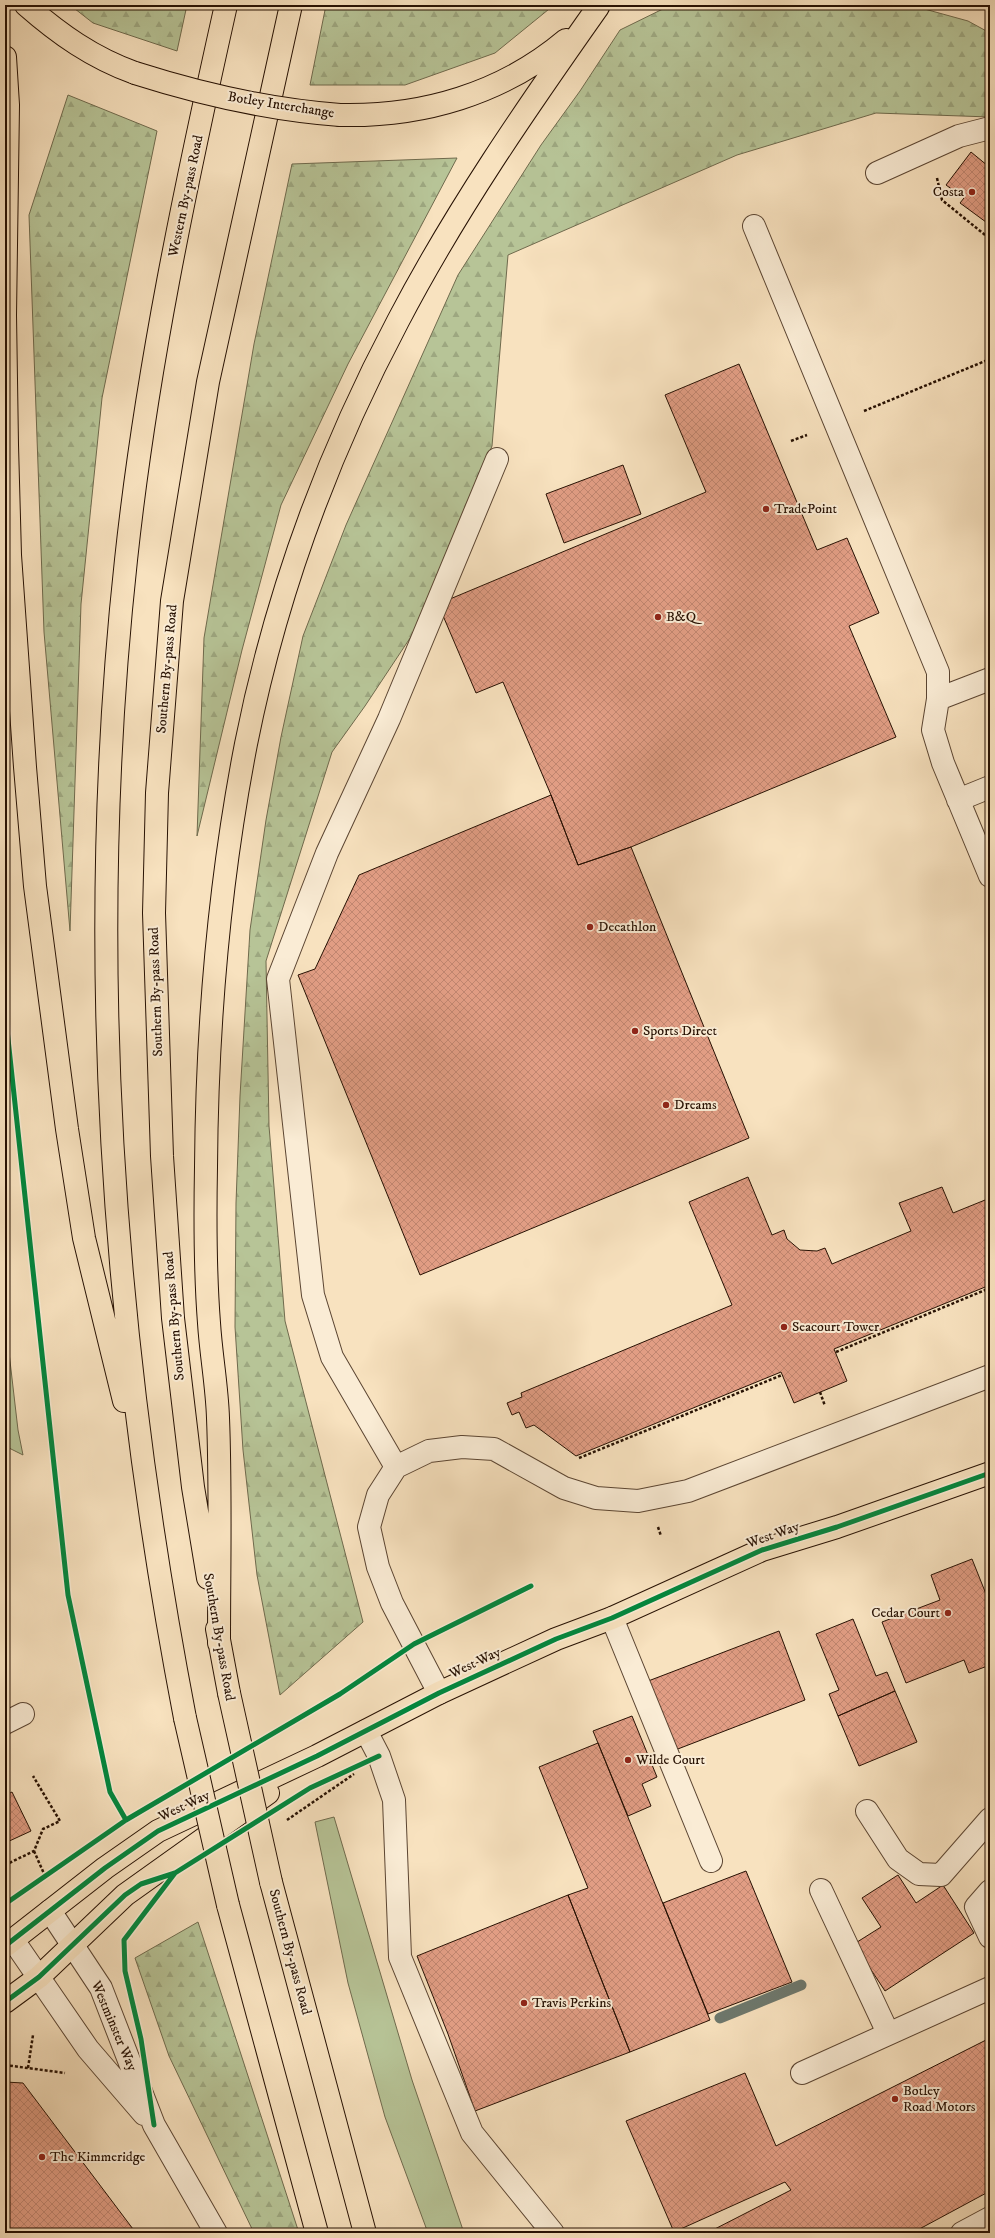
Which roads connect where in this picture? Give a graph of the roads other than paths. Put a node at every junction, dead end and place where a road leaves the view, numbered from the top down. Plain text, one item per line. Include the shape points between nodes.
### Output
1 (26, 5) edge
2 (226, 5) edge
3 (291, 5) edge
4 (599, 6) edge
5 (5, 57) edge
6 (990, 128) edge
7 (877, 173) dead end
8 (754, 226) dead end
9 (497, 459) dead end
10 (990, 679) edge
11 (938, 699) junction
12 (990, 787) edge
13 (958, 800) junction
14 (990, 876) edge
15 (990, 1376) edge
16 (396, 1467) junction
17 (990, 1473) edge
18 (148, 1502) junction
19 (612, 1618) junction
20 (219, 1643) junction
21 (439, 1693) junction
22 (366, 1731) junction
23 (317, 1756) junction
24 (867, 1811) dead end
25 (990, 1819) edge
26 (712, 1861) dead end
27 (821, 1890) dead end
28 (990, 1891) edge
29 (50, 1911) junction
30 (990, 1937) edge
31 (9, 1943) edge
32 (72, 1945) junction
33 (39, 1977) junction
34 (990, 1988) edge
35 (5, 2002) edge
36 (888, 2033) junction
37 (802, 2073) dead end
38 (154, 2125) junction
39 (990, 2218) edge
40 (216, 2233) edge
41 (317, 2233) edge
42 (365, 2233) edge
43 (553, 2233) edge
44 (962, 2233) edge

1 - 4 main road, Botley Interchange, bridge via 60,34 90,53 135,73 264,105 340,115 374,116 403,113 463,98 521,72 547,56 575,33
2 - 18 main road, Western By-pass Road via 174,248 150,387 126,561 109,802 107,909 114,1182 126,1317
3 - 20 main road, Southern By-pass Road via 208,382 172,601 157,793 154,913 161,1133 173,1318 193,1487
4 - 20 main road via 500,147 451,225 397,322 357,405 317,501 287,586 247,740 221,904 208,1070 206,1257 218,1415
5 - 18 main road via 8,105 6,345 10,555 35,886 84,1238
6 - 7 street via 959,136
8 - 11 street via 938,672
9 - 16 street via 389,719 327,853 278,979 313,1295 332,1357
10 - 11 street
11 - 13 street via 933,730
12 - 13 street
13 - 14 street
15 - 16 street via 688,1491 638,1501 596,1498 564,1488 494,1449 462,1447 429,1451
16 - 21 street via 378,1495 369,1527 378,1567 389,1596
17 - 19 main road, West Way via 837,1527 762,1550
18 - 41 main road, bridge via 185,1718 228,1905
19 - 21 main road, West Way via 556,1639
19 - 26 street
20 - 42 main road, Southern By-pass Road, bridge via 271,1882
21 - 22 main road, West Way
22 - 23 main road, West Way
22 - 43 street via 379,1756 394,1800 400,1957 472,2133
23 - 29 main road, West Way via 158,1831
23 - 32 main road, West Way via 124,1895
24 - 25 street via 898,1859 919,1874 941,1875
27 - 36 street
28 - 30 street via 976,1907
29 - 31 main road, West Way
29 - 32 street, Westminster Way
31 - 33 street, Westminster Way
32 - 33 main road, West Way
32 - 38 street, Westminster Way via 101,1988
33 - 35 main road, West Way
33 - 38 street, Westminster Way via 88,2049
34 - 36 street
36 - 37 street
38 - 40 street, Westminster Way
39 - 44 street

